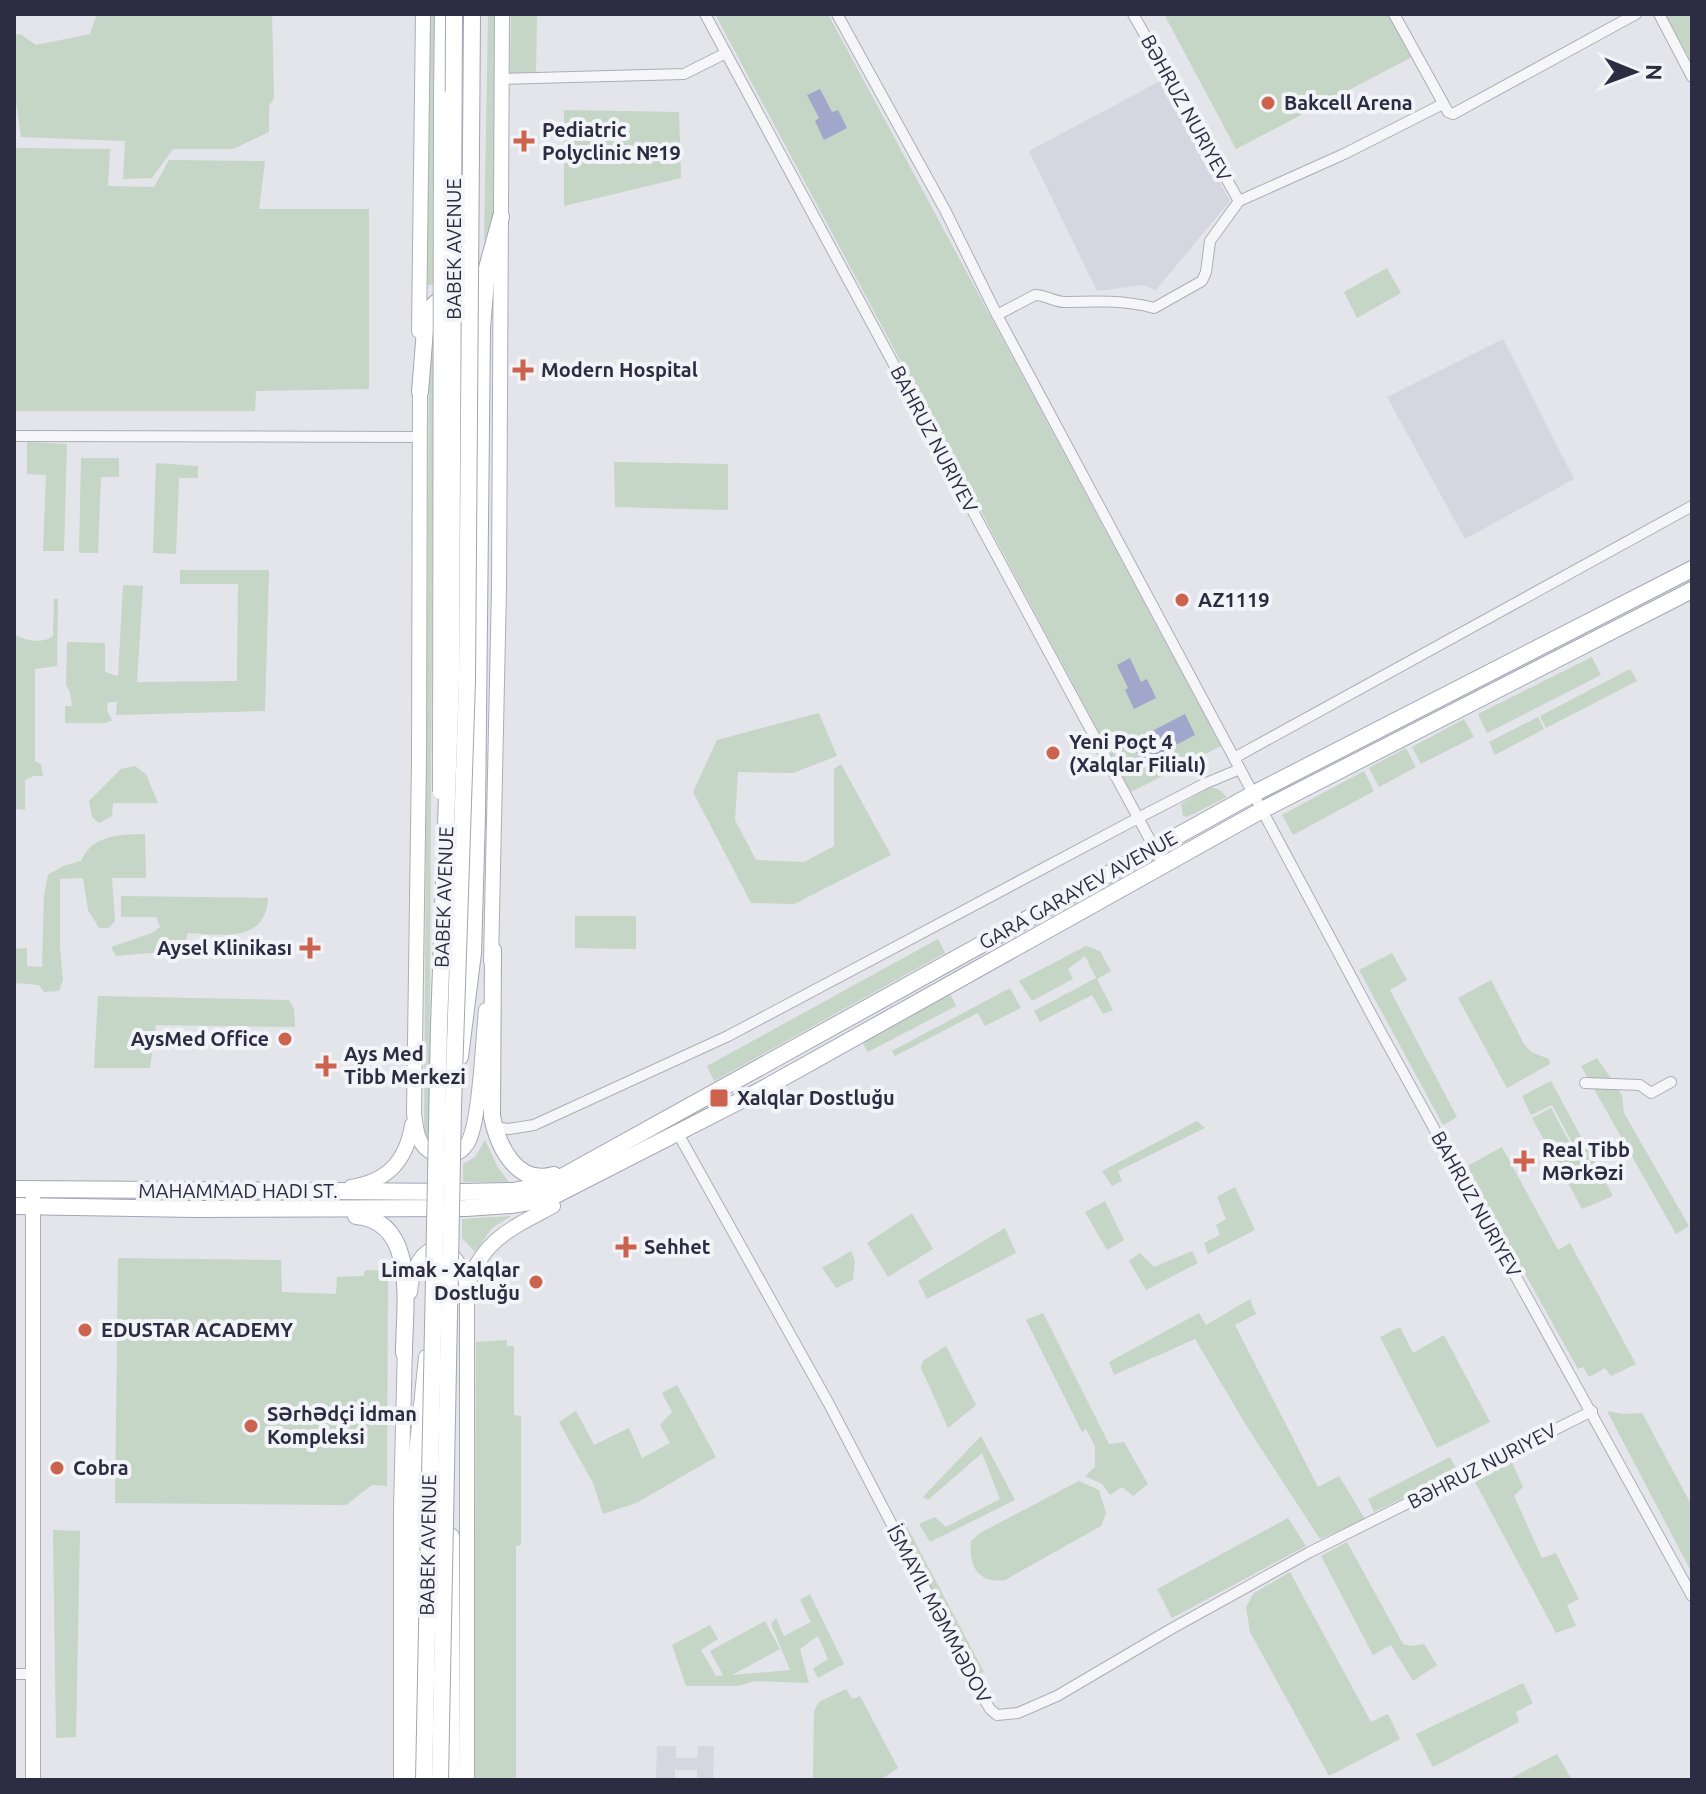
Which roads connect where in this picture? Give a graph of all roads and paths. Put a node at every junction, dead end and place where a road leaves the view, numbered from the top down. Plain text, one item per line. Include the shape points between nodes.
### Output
1 (423, 14) edge
2 (442, 14) edge
3 (454, 14) edge
4 (472, 14) edge
5 (502, 14) edge
6 (705, 14) edge
7 (837, 14) edge
8 (1133, 14) edge
9 (1394, 14) edge
10 (1636, 14) edge
11 (1659, 14) edge
12 (726, 53) junction
13 (1692, 77) edge
14 (502, 79) junction
15 (1443, 104) junction
16 (1239, 201) junction
17 (501, 217) junction
18 (997, 315) junction
19 (482, 328) junction
20 (420, 392) junction
21 (14, 436) edge
22 (420, 437) junction
23 (1692, 506) edge
24 (1692, 569) edge
25 (1692, 590) edge
26 (1234, 758) junction
27 (1240, 769) junction
28 (1253, 794) junction
29 (1262, 810) junction
30 (1140, 817) junction
31 (1155, 848) junction
32 (1163, 864) junction
33 (493, 950) junction
34 (439, 1026) junction
35 (1671, 1082) dead end
36 (1585, 1083) dead end
37 (453, 1106) junction
38 (414, 1113) junction
39 (713, 1114) junction
40 (494, 1127) junction
41 (681, 1139) junction
42 (617, 1145) junction
43 (639, 1153) junction
44 (599, 1181) junction
45 (14, 1189) edge
46 (33, 1189) junction
47 (322, 1191) junction
48 (464, 1200) junction
49 (14, 1206) edge
50 (553, 1206) junction
51 (33, 1207) junction
52 (195, 1209) junction
53 (354, 1216) junction
54 (467, 1288) junction
55 (441, 1306) junction
56 (404, 1353) junction
57 (1592, 1411) junction
58 (1692, 1596) edge
59 (14, 1674) edge
60 (33, 1674) junction
61 (33, 1780) edge
62 (401, 1780) edge
63 (409, 1780) edge
64 (424, 1780) edge
65 (440, 1780) edge
66 (453, 1780) edge
67 (467, 1780) edge

1 - 20 main road, BABEK AVENUE
2 - 34 main road, bridge
3 - 34 main road, BABEK AVENUE, bridge via 451,682
4 - 37 main road, BABEK AVENUE, bridge via 467,681
5 - 14 main road
6 - 12 street, BAHRUZ NURIYEV
7 - 18 street
8 - 16 street, BƏHRUZ NURIYEV
9 - 15 street
10 - 15 street via 1460,111 1448,112
11 - 13 street
12 - 14 street via 684,74
12 - 30 street, BAHRUZ NURIYEV
14 - 17 main road
15 - 16 street
16 - 18 street via 1210,241 1202,281 1154,308 1035,295
17 - 19 main road via 487,268
17 - 33 main road
18 - 26 street
19 - 20 main road via 477,309 466,299 445,297 431,306
19 - 37 main road, bridge via 473,953
20 - 22 main road, BABEK AVENUE
21 - 22 street
22 - 38 main road, BABEK AVENUE
23 - 26 street
24 - 28 main road, GARA GARAYEV AVENUE
25 - 29 main road, GARA GARAYEV AVENUE
26 - 27 street
27 - 28 street
27 - 30 street
28 - 29 street
28 - 31 main road, GARA GARAYEV AVENUE
29 - 32 main road, GARA GARAYEV AVENUE
29 - 57 street, BAHRUZ NURIYEV
30 - 31 street, BAHRUZ NURIYEV
30 - 40 street via 728,1036 534,1125
31 - 32 street, BAHRUZ NURIYEV
31 - 42 main road, GARA GARAYEV AVENUE
32 - 39 main road, GARA GARAYEV AVENUE
33 - 38 main road via 469,1142 450,1156 432,1154 420,1143
33 - 40 main road
34 - 55 main road, BABEK AVENUE, bridge
35 - 36 street via 1651,1093 1640,1085
37 - 55 main road, BABEK AVENUE, bridge
38 - 47 main road via 409,1142 388,1173 375,1182
39 - 41 street
39 - 43 main road, GARA GARAYEV AVENUE
40 - 42 main road via 509,1159 537,1178
41 - 44 street
41 - 57 street, BƏHRUZ NURIYEV via 829,1404 976,1686 997,1715 1018,1713 1057,1696 1241,1589
42 - 48 main road, GARA GARAYEV AVENUE via 549,1184
43 - 44 main road
43 - 48 main road, GARA GARAYEV AVENUE via 548,1199 511,1205
44 - 50 main road
45 - 46 main road, MAHAMMAD HADI ST.
46 - 47 main road, MAHAMMAD HADI ST.
46 - 51 main road
47 - 48 main road, MAHAMMAD HADI ST.
48 - 52 main road, MAHAMMAD HADI ST. via 413,1208
49 - 51 main road, MAHAMMAD HADI ST.
50 - 53 main road
50 - 54 main road via 492,1243
51 - 52 main road, MAHAMMAD HADI ST.
51 - 60 main road
52 - 53 main road via 231,1215
53 - 56 main road via 382,1223 397,1244 403,1266
54 - 56 main road, BABEK AVENUE via 452,1254 437,1250 416,1262
54 - 67 main road, BABEK AVENUE
55 - 63 main road, bridge via 414,1473
55 - 64 main road, BABEK AVENUE, bridge
55 - 65 main road, BABEK AVENUE, bridge
55 - 66 main road, bridge
56 - 62 main road, BABEK AVENUE
57 - 58 street, BAHRUZ NURIYEV
59 - 60 street
60 - 61 main road

